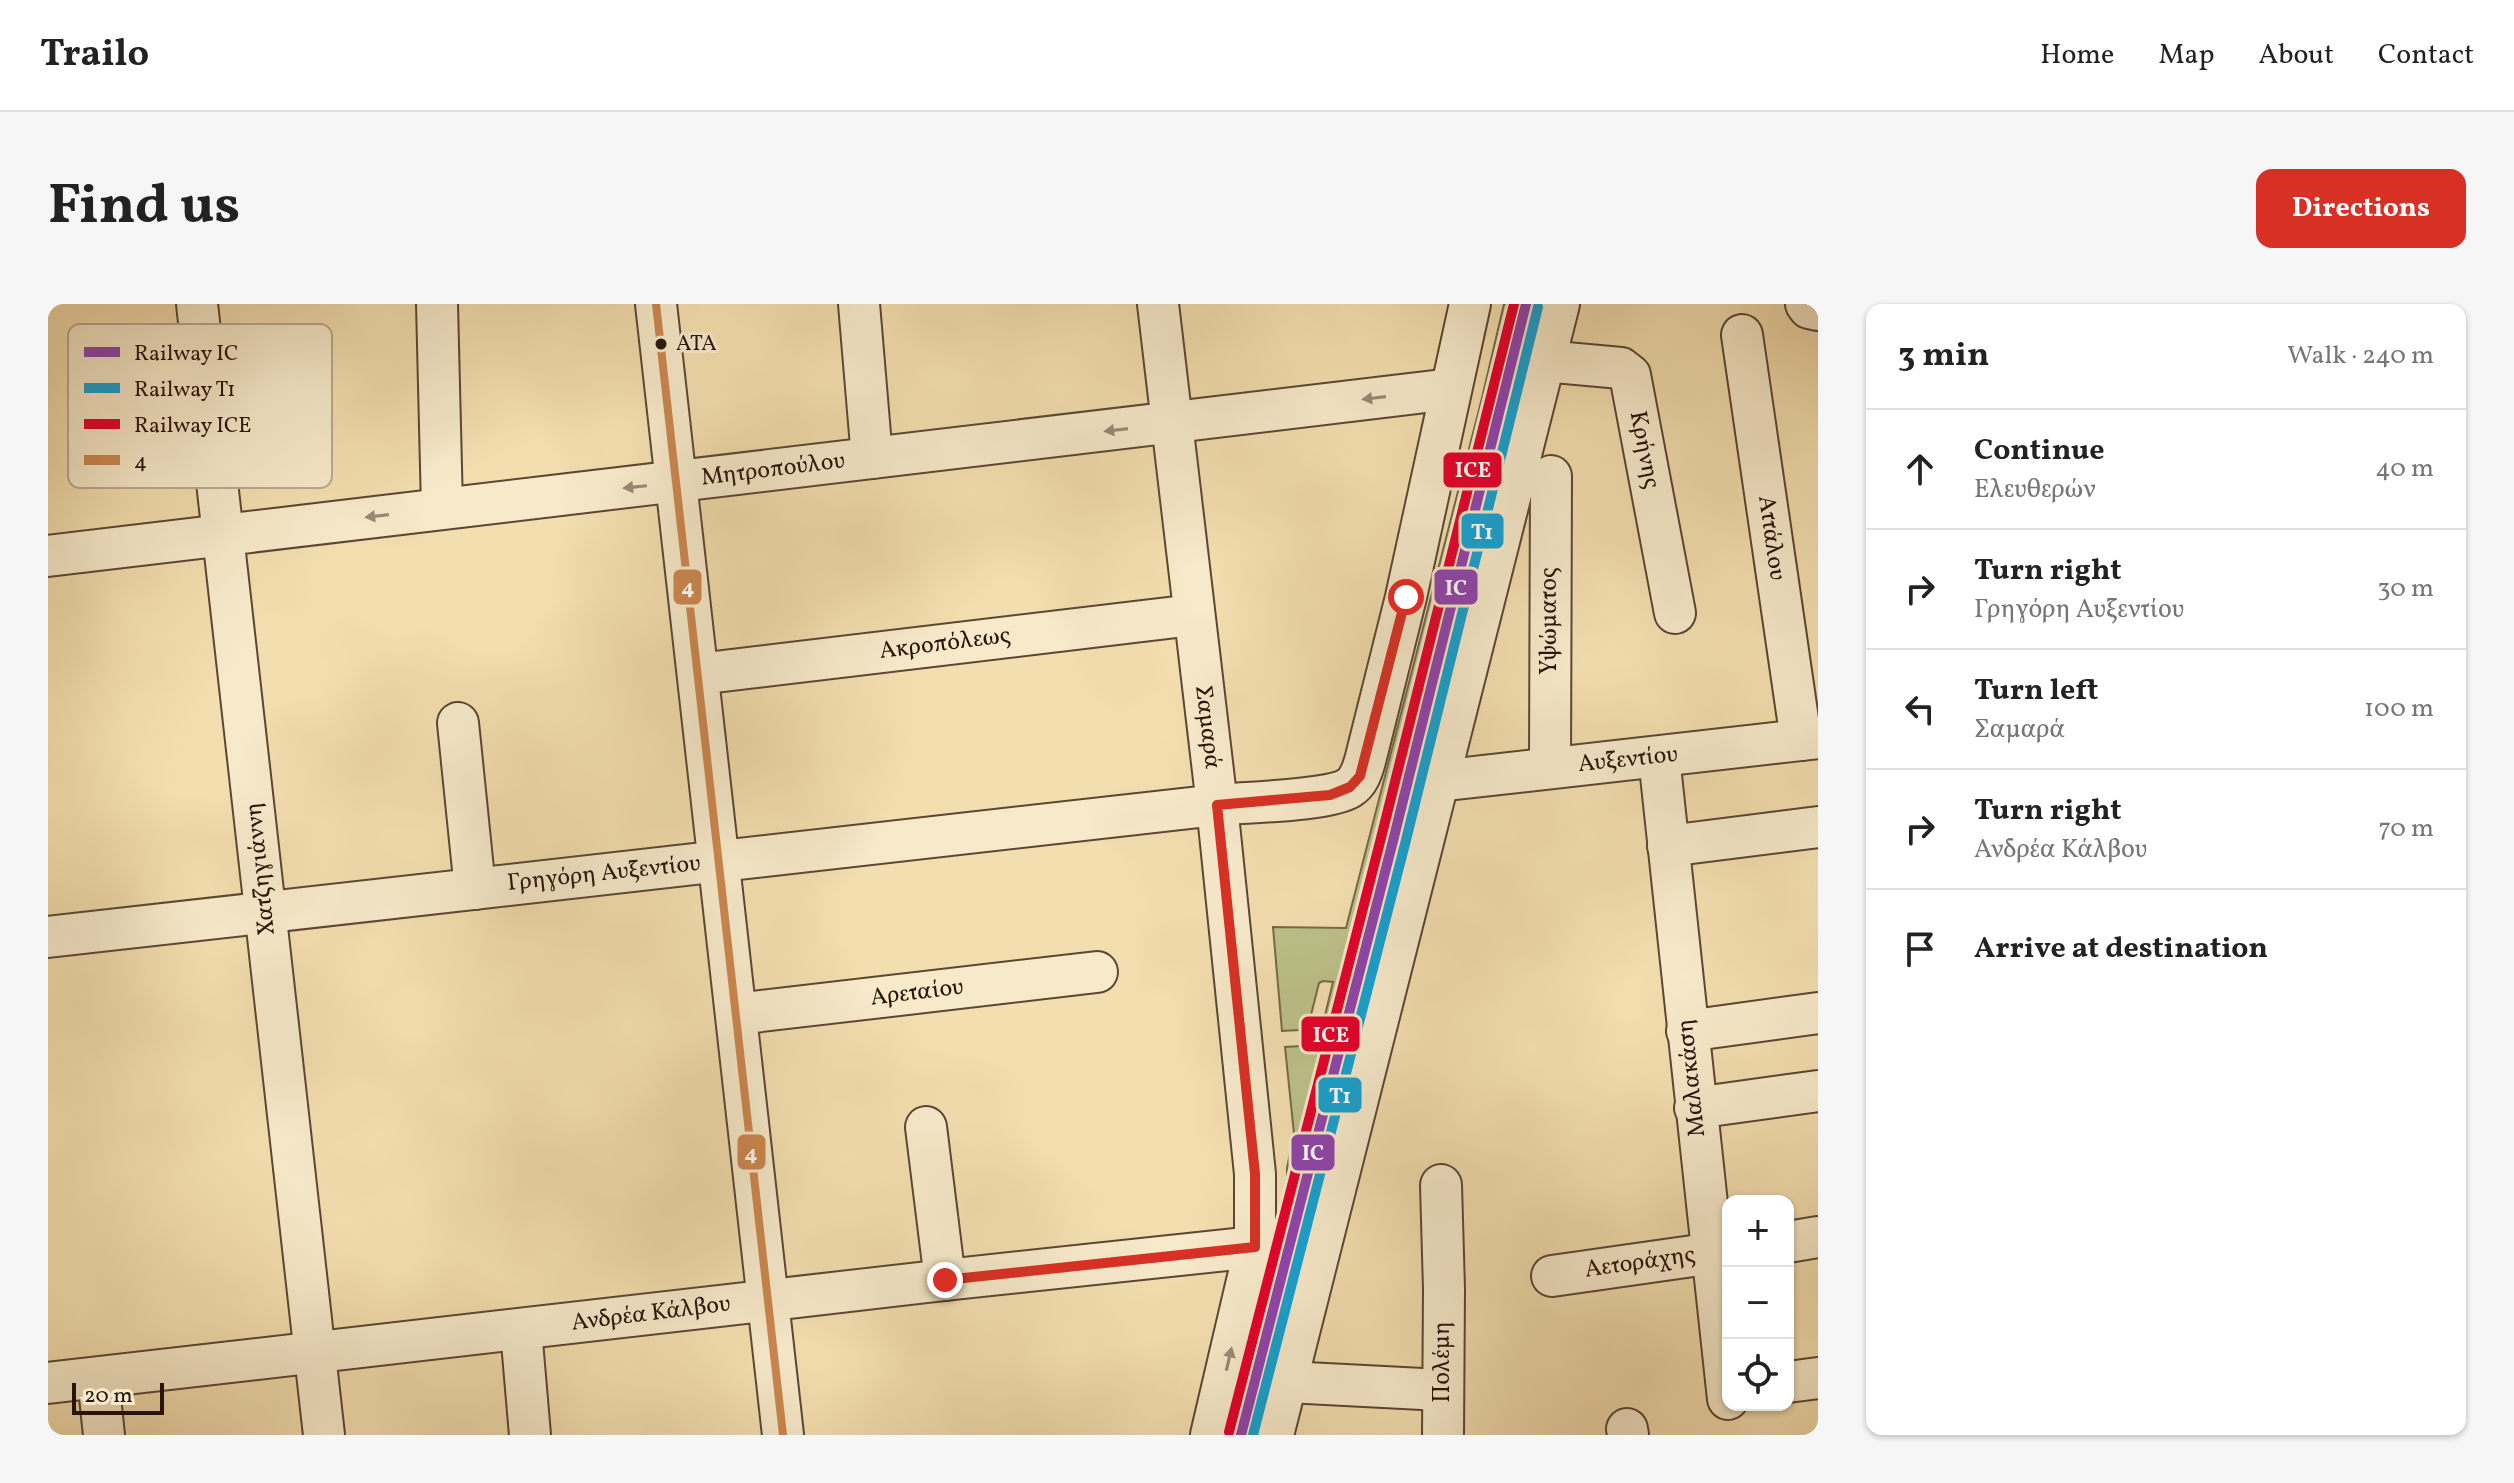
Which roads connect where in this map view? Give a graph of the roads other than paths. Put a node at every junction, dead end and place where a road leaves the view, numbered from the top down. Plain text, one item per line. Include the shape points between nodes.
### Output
1 (197, 304) edge
2 (437, 304) edge
3 (656, 304) edge
4 (859, 304) edge
5 (1158, 304) edge
6 (1470, 304) edge
7 (1559, 304) edge
8 (1806, 304) edge
9 (1818, 310) edge
10 (199, 324) edge
11 (1742, 335) dead end
12 (1544, 361) junction
13 (1451, 389) junction
14 (1171, 424) junction
15 (872, 458) junction
16 (1551, 476) dead end
17 (676, 482) junction
18 (217, 488) edge
19 (442, 508) junction
20 (222, 534) junction
21 (48, 556) edge
22 (1675, 613) dead end
23 (1193, 615) junction
24 (698, 674) junction
25 (458, 723) dead end
26 (1810, 739) edge
27 (1659, 757) junction
28 (1550, 767) junction
29 (1438, 781) junction
30 (1217, 805) junction
31 (1818, 827) edge
32 (1668, 846) junction
33 (719, 861) junction
34 (475, 889) junction
35 (265, 911) junction
36 (48, 937) edge
37 (1097, 972) dead end
38 (1818, 1013) edge
39 (736, 1014) junction
40 (1687, 1031) junction
41 (1818, 1091) edge
42 (1695, 1108) junction
43 (926, 1127) dead end
44 (1441, 1185) dead end
45 (1818, 1237) edge
46 (1794, 1241) edge
47 (1255, 1247) junction
48 (1720, 1252) edge
49 (1552, 1276) dead end
50 (945, 1280) junction
51 (768, 1300) junction
52 (521, 1330) junction
53 (1725, 1339) edge
54 (315, 1354) junction
55 (98, 1378) junction
56 (1818, 1378) edge
57 (1794, 1381) edge
58 (1287, 1382) junction
59 (48, 1383) edge
60 (1442, 1390) junction
61 (1729, 1411) edge
62 (104, 1435) edge
63 (324, 1435) edge
64 (530, 1435) edge
65 (783, 1435) edge
66 (1211, 1435) edge
67 (1273, 1435) edge
68 (1443, 1435) edge
69 (1732, 1435) edge

1 - 10 street, Χατζηγιάννη
2 - 19 street
3 - 17 street
4 - 15 street
5 - 14 street, Σαμαρά
6 - 13 street
7 - 12 street
8 - 9 street
11 - 26 street, Αττάλου
12 - 22 street, Κρήνης via 1621,368 1630,375
12 - 29 street
13 -> 14 street, Μητροπούλου
13 - 30 street, Γρηγόρη Αυξεντίου via 1360,776 1330,795
14 -> 15 street, Μητροπούλου
14 - 23 street, Σαμαρά
15 - 17 street, Μητροπούλου
16 - 28 street, Υψώματος
17 -> 19 street, Μητροπούλου
17 - 24 street
18 - 20 street, Χατζηγιάννη
19 -> 20 street, Μητροπούλου
20 - 21 street, Μητροπούλου
20 - 35 street, Χατζηγιάννη
23 - 24 street, Ακροπόλεως
23 - 30 street, Σαμαρά
24 - 33 street
25 - 34 street
26 - 27 street, Αυξεντίου
27 - 28 street, Αυξεντίου
27 - 32 street, Μαλακάση
28 - 29 street, Αυξεντίου
29 - 58 street
30 - 33 street, Γρηγόρη Αυξεντίου
30 - 47 street, Σαμαρά via 1255,1174
31 - 32 street
32 - 40 street, Μαλακάση
33 - 34 street, Γρηγόρη Αυξεντίου
33 - 39 street
34 - 35 street, Γρηγόρη Αυξεντίου
35 - 36 street, Γρηγόρη Αυξεντίου
35 - 54 street, Χατζηγιάννη
37 - 39 street, Αρεταίου
38 - 40 street
39 - 51 street
40 - 42 street, Μαλακάση
41 - 42 street
42 - 48 street, Μαλακάση
43 - 50 street
44 - 60 street, Πολέμη
45 - 46 street
47 - 50 street, Ανδρέα Κάλβου
66 -> 47 street, Σαμαρά
48 - 49 street, Αετοράχης
48 - 53 street, Μαλακάση
50 - 51 street, Ανδρέα Κάλβου
51 - 52 street, Ανδρέα Κάλβου
51 - 65 street
52 - 54 street, Ανδρέα Κάλβου
52 - 64 street
54 - 55 street, Ανδρέα Κάλβου
54 - 63 street, Χατζηγιάννη
55 - 59 street, Ανδρέα Κάλβου
55 - 62 street
56 - 57 street
58 - 60 street
58 - 67 street
60 - 68 street, Πολέμη
61 - 69 street, Μαλακάση

